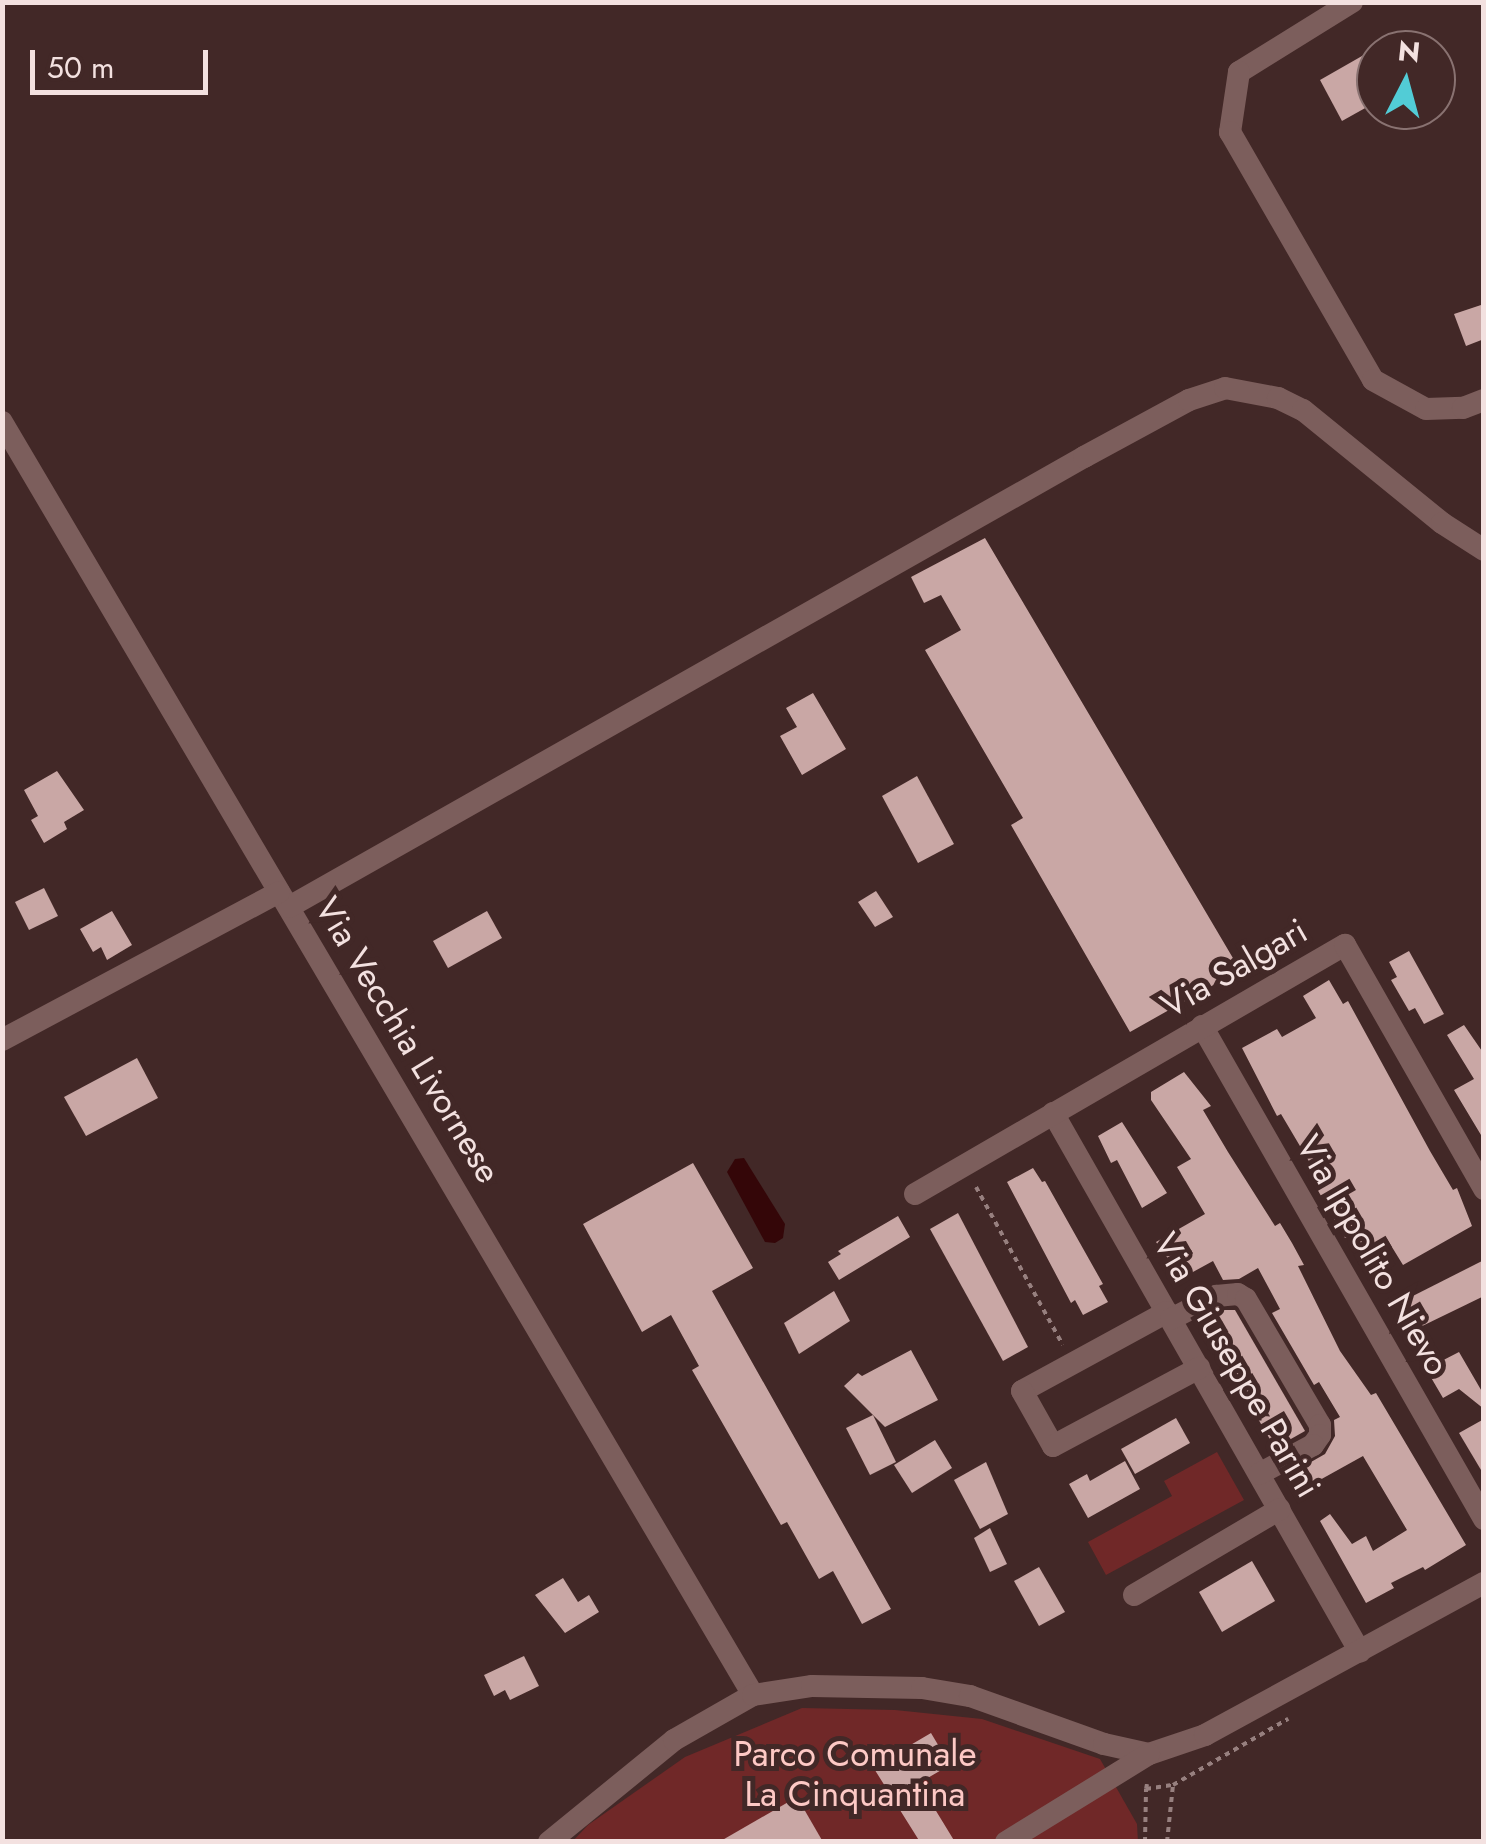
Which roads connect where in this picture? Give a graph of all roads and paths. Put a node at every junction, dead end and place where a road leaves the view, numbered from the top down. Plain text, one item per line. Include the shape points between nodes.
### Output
1 (1352, 2) edge
2 (1484, 400) edge
3 (2, 422) edge
4 (1484, 550) edge
5 (284, 899) junction
6 (1202, 1026) junction
7 (2, 1040) edge
8 (1054, 1113) junction
9 (964, 1166) junction
10 (1484, 1189) edge
11 (915, 1194) dead end
12 (1169, 1315) junction
13 (1072, 1362) junction
14 (1199, 1368) junction
15 (1260, 1474) junction
16 (1280, 1510) junction
17 (1484, 1520) edge
18 (1484, 1583) edge
19 (1134, 1595) dead end
20 (1360, 1652) junction
21 (753, 1694) junction
22 (1296, 1714) dead end
23 (1149, 1754) junction
24 (1146, 1788) dead end
25 (549, 1842) edge
26 (1006, 1842) edge
27 (1144, 1842) edge
28 (1166, 1842) edge

1 - 2 street via 1239,72 1230,132 1373,380 1426,409
3 - 5 street, Via Vecchia Livornese
4 - 5 street via 1304,410 1225,388 1189,400 1084,457
5 - 7 street
5 - 21 street, Via Vecchia Livornese
6 - 8 street, Via Salgari
6 - 10 street, Via Salgari via 1345,944
6 - 17 street, Via Ippolito Nievo
8 - 9 street, Via Salgari
8 - 12 street, Via Giuseppe Parini
9 - 11 street, Via Salgari
9 - 13 path
12 - 13 street
12 - 14 street, Via Giuseppe Parini
12 - 15 street via 1238,1294 1320,1425 1312,1445
13 - 14 street via 1022,1391 1053,1446
14 - 15 street, Via Giuseppe Parini
15 - 16 street, Via Giuseppe Parini
16 - 19 street
16 - 20 street, Via Giuseppe Parini
18 - 20 street
20 - 23 street via 1205,1735
21 - 23 street via 892,1685 954,1693
21 - 25 street via 674,1740
22 - 28 path via 1172,1784
23 - 26 street
24 - 27 path

